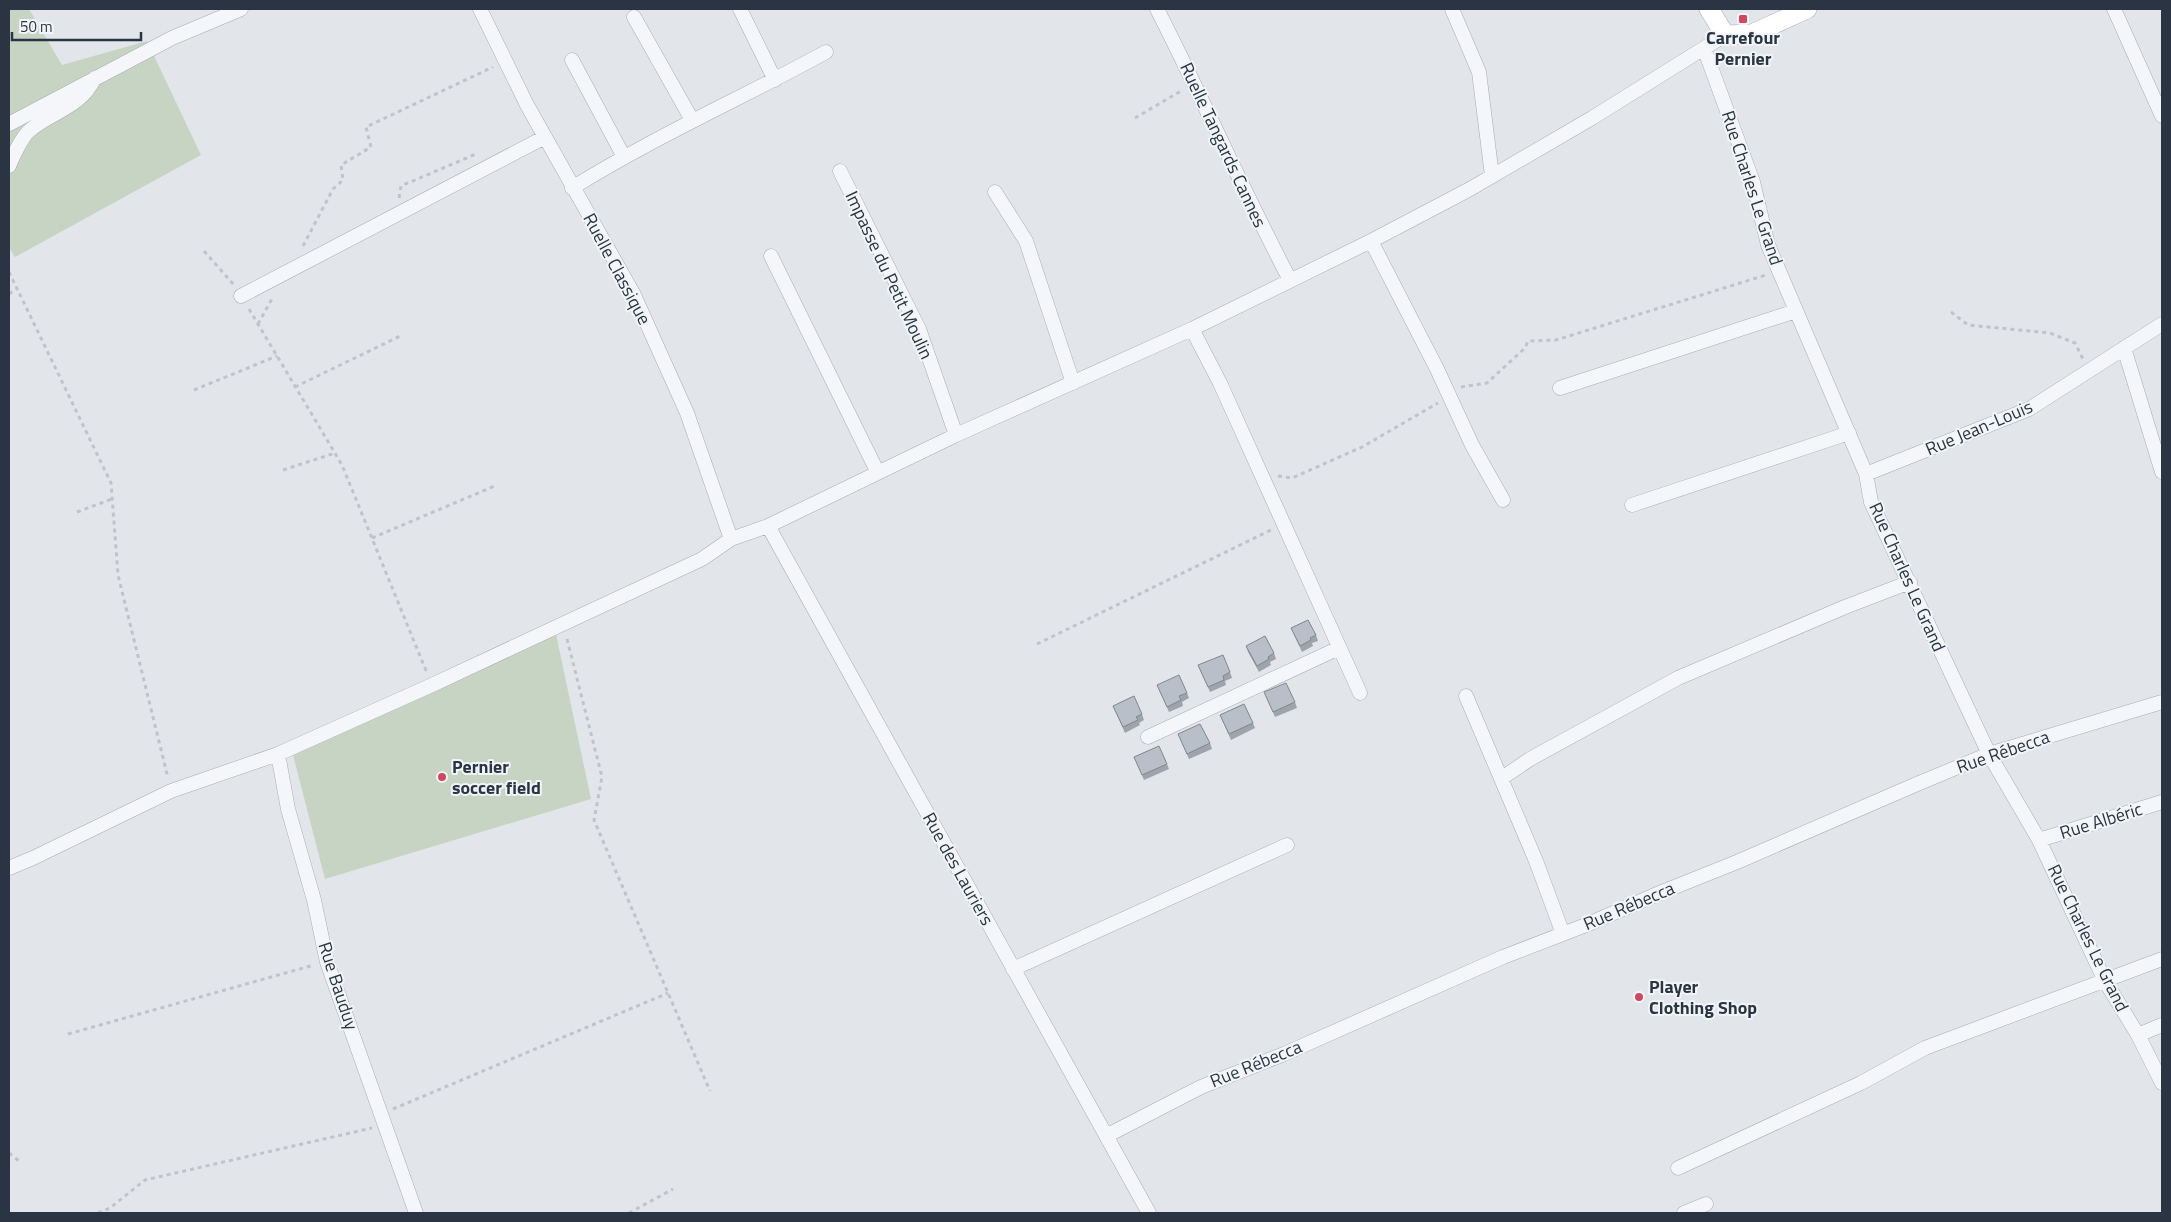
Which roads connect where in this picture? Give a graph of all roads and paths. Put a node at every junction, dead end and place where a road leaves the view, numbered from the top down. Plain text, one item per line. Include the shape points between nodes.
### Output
1 (240, 9) edge
2 (480, 9) edge
3 (740, 9) edge
4 (1156, 9) edge
5 (1452, 9) edge
6 (1710, 9) edge
7 (1807, 9) edge
8 (2114, 9) edge
9 (634, 17) dead end
10 (1725, 35) junction
11 (1704, 48) junction
12 (826, 52) dead end
13 (572, 60) dead end
14 (504, 61) junction
15 (96, 77) junction
16 (776, 80) junction
17 (1195, 83) junction
18 (2162, 116) edge
19 (1134, 118) dead end
20 (692, 120) junction
21 (9, 124) edge
22 (545, 137) junction
23 (624, 157) junction
24 (9, 166) edge
25 (840, 171) dead end
26 (1492, 176) junction
27 (572, 188) junction
28 (995, 192) dead end
29 (1371, 241) junction
30 (204, 251) dead end
31 (771, 256) dead end
32 (1779, 271) junction
33 (9, 272) edge
34 (288, 272) junction
35 (1290, 280) junction
36 (18, 288) junction
37 (9, 294) edge
38 (241, 296) junction
39 (1796, 311) junction
40 (1951, 312) dead end
41 (258, 324) junction
42 (2162, 324) edge
43 (1192, 329) junction
44 (402, 335) dead end
45 (2124, 348) junction
46 (277, 356) junction
47 (2088, 371) junction
48 (1073, 383) junction
49 (295, 387) junction
50 (1560, 388) dead end
51 (194, 390) dead end
52 (1448, 393) junction
53 (1849, 433) junction
54 (956, 436) junction
55 (335, 453) junction
56 (283, 470) dead end
57 (2162, 472) edge
58 (878, 473) junction
59 (1260, 473) junction
60 (1866, 474) junction
61 (497, 485) dead end
62 (112, 499) junction
63 (1503, 500) dead end
64 (1632, 505) dead end
65 (77, 512) dead end
66 (1282, 524) junction
67 (768, 526) junction
68 (372, 538) junction
69 (731, 539) junction
70 (1910, 582) junction
71 (563, 624) junction
72 (1037, 644) dead end
73 (1339, 648) junction
74 (432, 685) junction
75 (1360, 693) dead end
76 (1466, 696) dead end
77 (2162, 702) edge
78 (1148, 737) dead end
79 (278, 754) junction
80 (1989, 754) junction
81 (1502, 778) junction
82 (171, 791) junction
83 (2162, 802) edge
84 (2040, 840) junction
85 (1287, 845) dead end
86 (9, 868) edge
87 (1563, 934) junction
88 (2162, 959) edge
89 (327, 962) junction
90 (1013, 969) junction
91 (2105, 981) junction
92 (668, 993) junction
93 (2162, 1025) edge
94 (68, 1034) dead end
95 (2138, 1035) junction
96 (2162, 1083) edge
97 (710, 1091) dead end
98 (383, 1120) junction
99 (1106, 1136) junction
100 (9, 1153) edge
101 (19, 1161) dead end
102 (1678, 1168) dead end
103 (673, 1189) dead end
104 (1706, 1204) dead end
105 (98, 1213) edge
106 (416, 1213) edge
107 (629, 1213) edge
108 (1149, 1213) edge
109 (1684, 1213) edge

1 - 15 street via 172,38
2 - 14 street, Ruelle Classique
3 - 16 street
4 - 17 street, Ruelle Tangards Cannes
5 - 26 street via 1479,72
6 - 10 street
7 - 10 street via 1752,34
8 - 18 street
9 - 20 street
10 - 11 street
11 - 26 street
11 - 32 street, Rue Charles Le Grand via 1753,182 1768,246
12 - 16 street
13 - 23 street
14 - 22 street, Ruelle Classique
14 - 34 path via 366,127 371,147 341,165 343,180 333,189
15 - 21 street
15 - 24 street via 88,91 29,130
16 - 20 street
17 - 19 path
17 - 35 street, Ruelle Tangards Cannes via 1252,209
20 - 23 street
22 - 27 street, Ruelle Classique
22 - 34 street
23 - 27 street
25 - 54 street, Impasse du Petit Moulin via 919,329
26 - 29 street
27 - 69 street, Ruelle Classique via 634,295 687,413
28 - 48 street via 1026,241
29 - 35 street
29 - 52 street
30 - 38 path
31 - 58 street
32 - 39 street, Rue Charles Le Grand
32 - 52 path via 1556,340 1528,341 1525,348 1487,383 1457,387
33 - 36 path
34 - 38 street
34 - 41 path
35 - 43 street
36 - 37 path
36 - 62 path via 111,483
38 - 41 path
39 - 50 street
39 - 53 street, Rue Charles Le Grand
40 - 47 path via 1968,325 2050,333 2075,343
41 - 46 path
42 - 45 street, Rue Jean-Louis
43 - 48 street
43 - 59 street
44 - 49 path
45 - 47 street, Rue Jean-Louis
45 - 57 street
46 - 49 path
46 - 51 path
47 - 60 street, Rue Jean-Louis via 2029,409
48 - 54 street
49 - 55 path
52 - 59 path via 1434,407 1362,447 1292,478
52 - 63 street
53 - 60 street, Rue Charles Le Grand
53 - 64 street
54 - 58 street
55 - 56 path
55 - 68 path
58 - 67 street
59 - 66 street
60 - 70 street, Rue Charles Le Grand via 1871,502
61 - 68 path
62 - 65 path
62 - 82 path via 118,575
66 - 72 path
66 - 73 street
67 - 69 street
67 - 90 street, Rue des Lauriers
68 - 74 path
69 - 71 street via 702,559
70 - 80 street, Rue Charles Le Grand
70 - 81 street via 1678,678 1530,759
71 - 74 street
71 - 92 path via 602,777 594,820
73 - 75 street
73 - 78 street
74 - 79 street
76 - 81 street
77 - 80 street, Rue Rébecca
79 - 82 street
79 - 89 street, Rue Bauduy via 288,809 314,900
80 - 84 street, Rue Charles Le Grand
80 - 87 street, Rue Rébecca
81 - 87 street
82 - 86 street
83 - 84 street, Rue Albéric
84 - 91 street, Rue Charles Le Grand
85 - 90 street
87 - 99 street, Rue Rébecca via 1503,956 1284,1054 1201,1087
88 - 91 street
89 - 94 path
89 - 98 street, Rue Bauduy
90 - 99 street, Rue des Lauriers
91 - 95 street, Rue Charles Le Grand
91 - 102 street via 1925,1048 1861,1082
92 - 97 path
92 - 98 path
93 - 95 street
95 - 96 street, Rue Charles Le Grand
98 - 105 path via 145,1180 110,1208
98 - 106 street, Rue Bauduy
99 - 108 street, Rue des Lauriers
100 - 101 path
103 - 107 path
104 - 109 street

